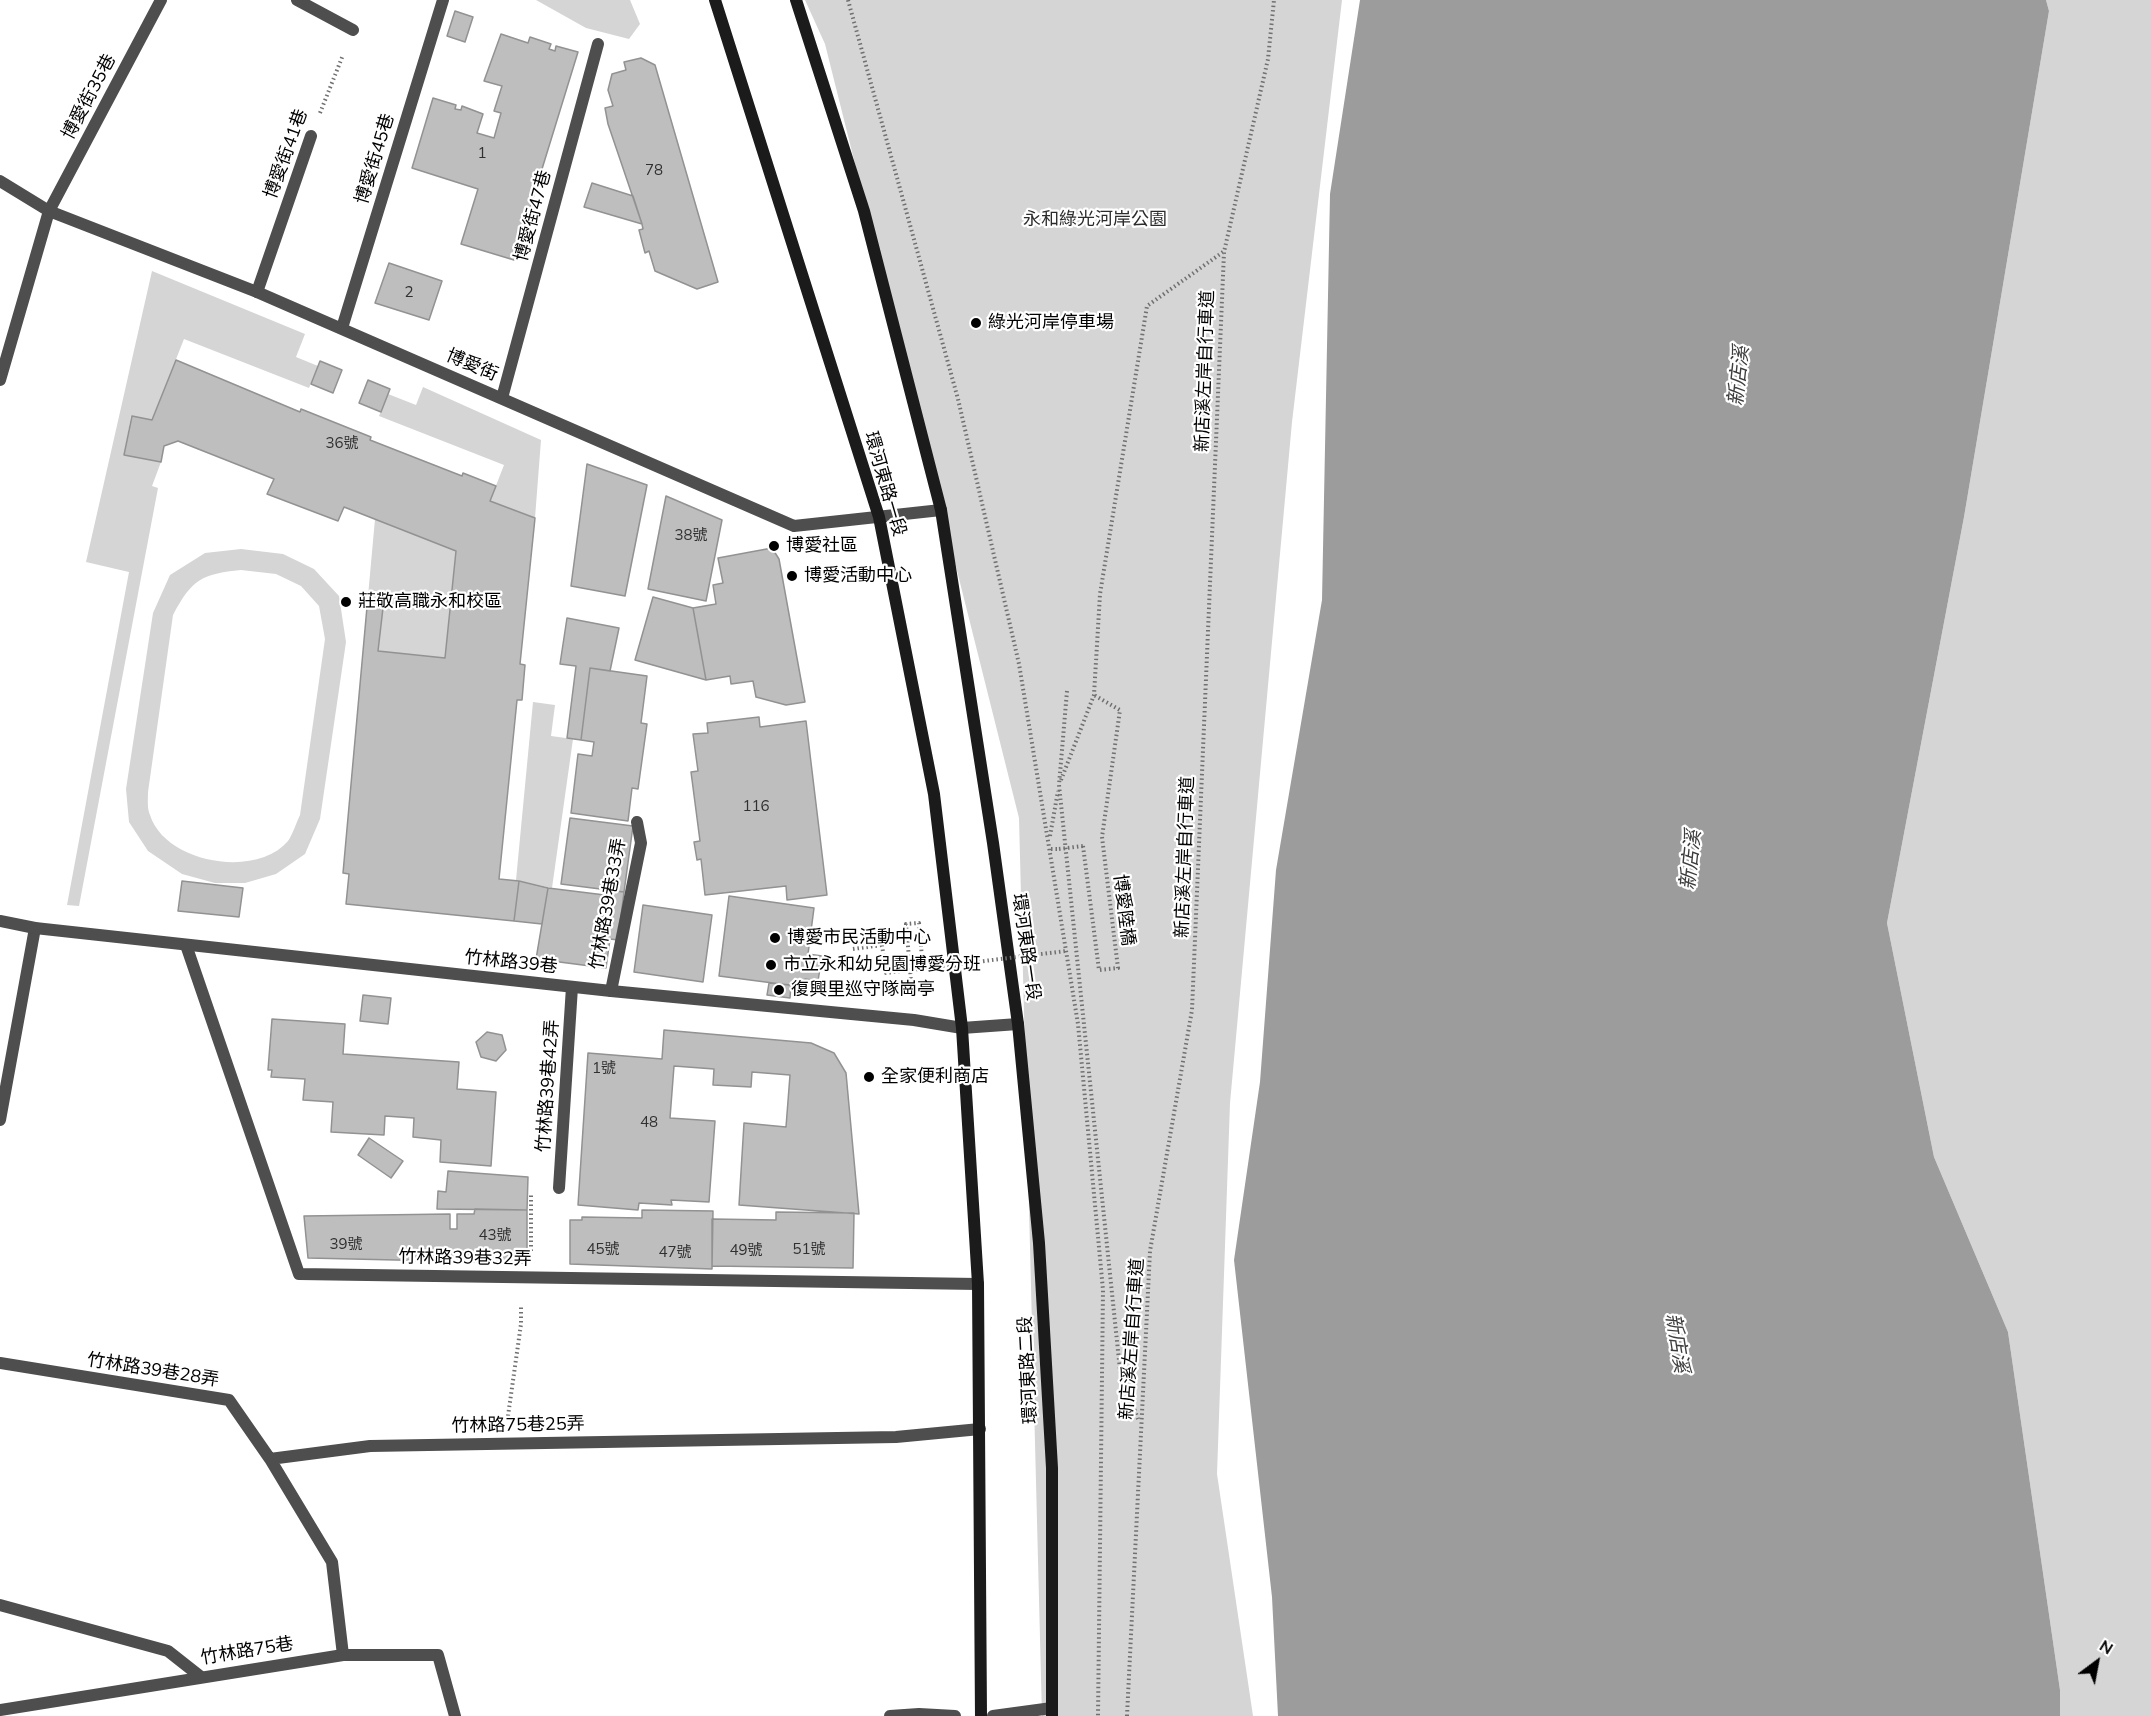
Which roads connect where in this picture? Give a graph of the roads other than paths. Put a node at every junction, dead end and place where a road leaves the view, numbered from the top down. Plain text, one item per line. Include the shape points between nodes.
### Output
1 (161, 0) edge
2 (297, 0) edge
3 (443, 0) edge
4 (715, 0) edge
5 (795, 0) edge
6 (353, 30) road end
7 (598, 44) dead end
8 (310, 136) road end
9 (0, 181) edge
10 (49, 212) junction
11 (256, 292) junction
12 (342, 328) junction
13 (0, 380) edge
14 (502, 398) junction
15 (941, 510) junction
16 (879, 517) junction
17 (637, 822) dead end
18 (0, 921) edge
19 (35, 928) junction
20 (186, 945) junction
21 (572, 987) junction
22 (611, 991) junction
23 (1018, 1024) junction
24 (962, 1028) junction
25 (0, 1120) edge
26 (559, 1188) dead end
27 (978, 1284) junction
28 (0, 1363) edge
29 (980, 1429) junction
30 (270, 1460) junction
31 (0, 1605) edge
32 (342, 1655) junction
33 (201, 1677) junction
34 (0, 1710) edge
35 (1052, 1712) edge
36 (455, 1716) edge
37 (890, 1716) edge
38 (955, 1716) edge
39 (981, 1716) edge
40 (993, 1716) edge

1 - 10 street, 博愛街35巷
2 - 6 street
3 - 12 street, 博愛街45巷
4 - 16 street, 環河東路一段
5 - 15 street, 環河東路一段 via 864,211
7 - 14 street, 博愛街47巷
8 - 11 street, 博愛街41巷
9 - 10 street, 博愛街
10 - 11 street, 博愛街
10 - 13 street, 博愛街35巷
11 - 12 street, 博愛街
12 - 14 street, 博愛街
14 - 16 street, 博愛街 via 794,526
15 - 16 street, 博愛街
15 - 23 street, 環河東路一段
16 - 24 street, 環河東路一段 via 934,794
17 - 22 street, 竹林路39巷33弄 via 641,843
18 - 19 street, 竹林路39巷
19 - 20 street, 竹林路39巷
19 - 25 street
20 - 21 street, 竹林路39巷
20 - 27 street, 竹林路39巷32弄 via 299,1274
21 - 22 street, 竹林路39巷
21 - 26 street, 竹林路39巷42弄
22 - 24 street, 竹林路39巷
23 - 24 street, 竹林路39巷
23 - 35 street, 環河東路二段 via 1039,1244 1052,1468
24 - 27 street
27 - 29 street
28 - 30 street, 竹林路39巷28弄 via 229,1401
29 - 30 street, 竹林路75巷25弄 via 896,1437 370,1446
29 - 39 street
30 - 32 street via 332,1562
31 - 33 street via 168,1651
32 - 33 street, 竹林路75巷
32 - 36 street, 竹林路75巷 via 438,1655
33 - 34 street, 竹林路75巷
35 - 40 street
37 - 38 street

